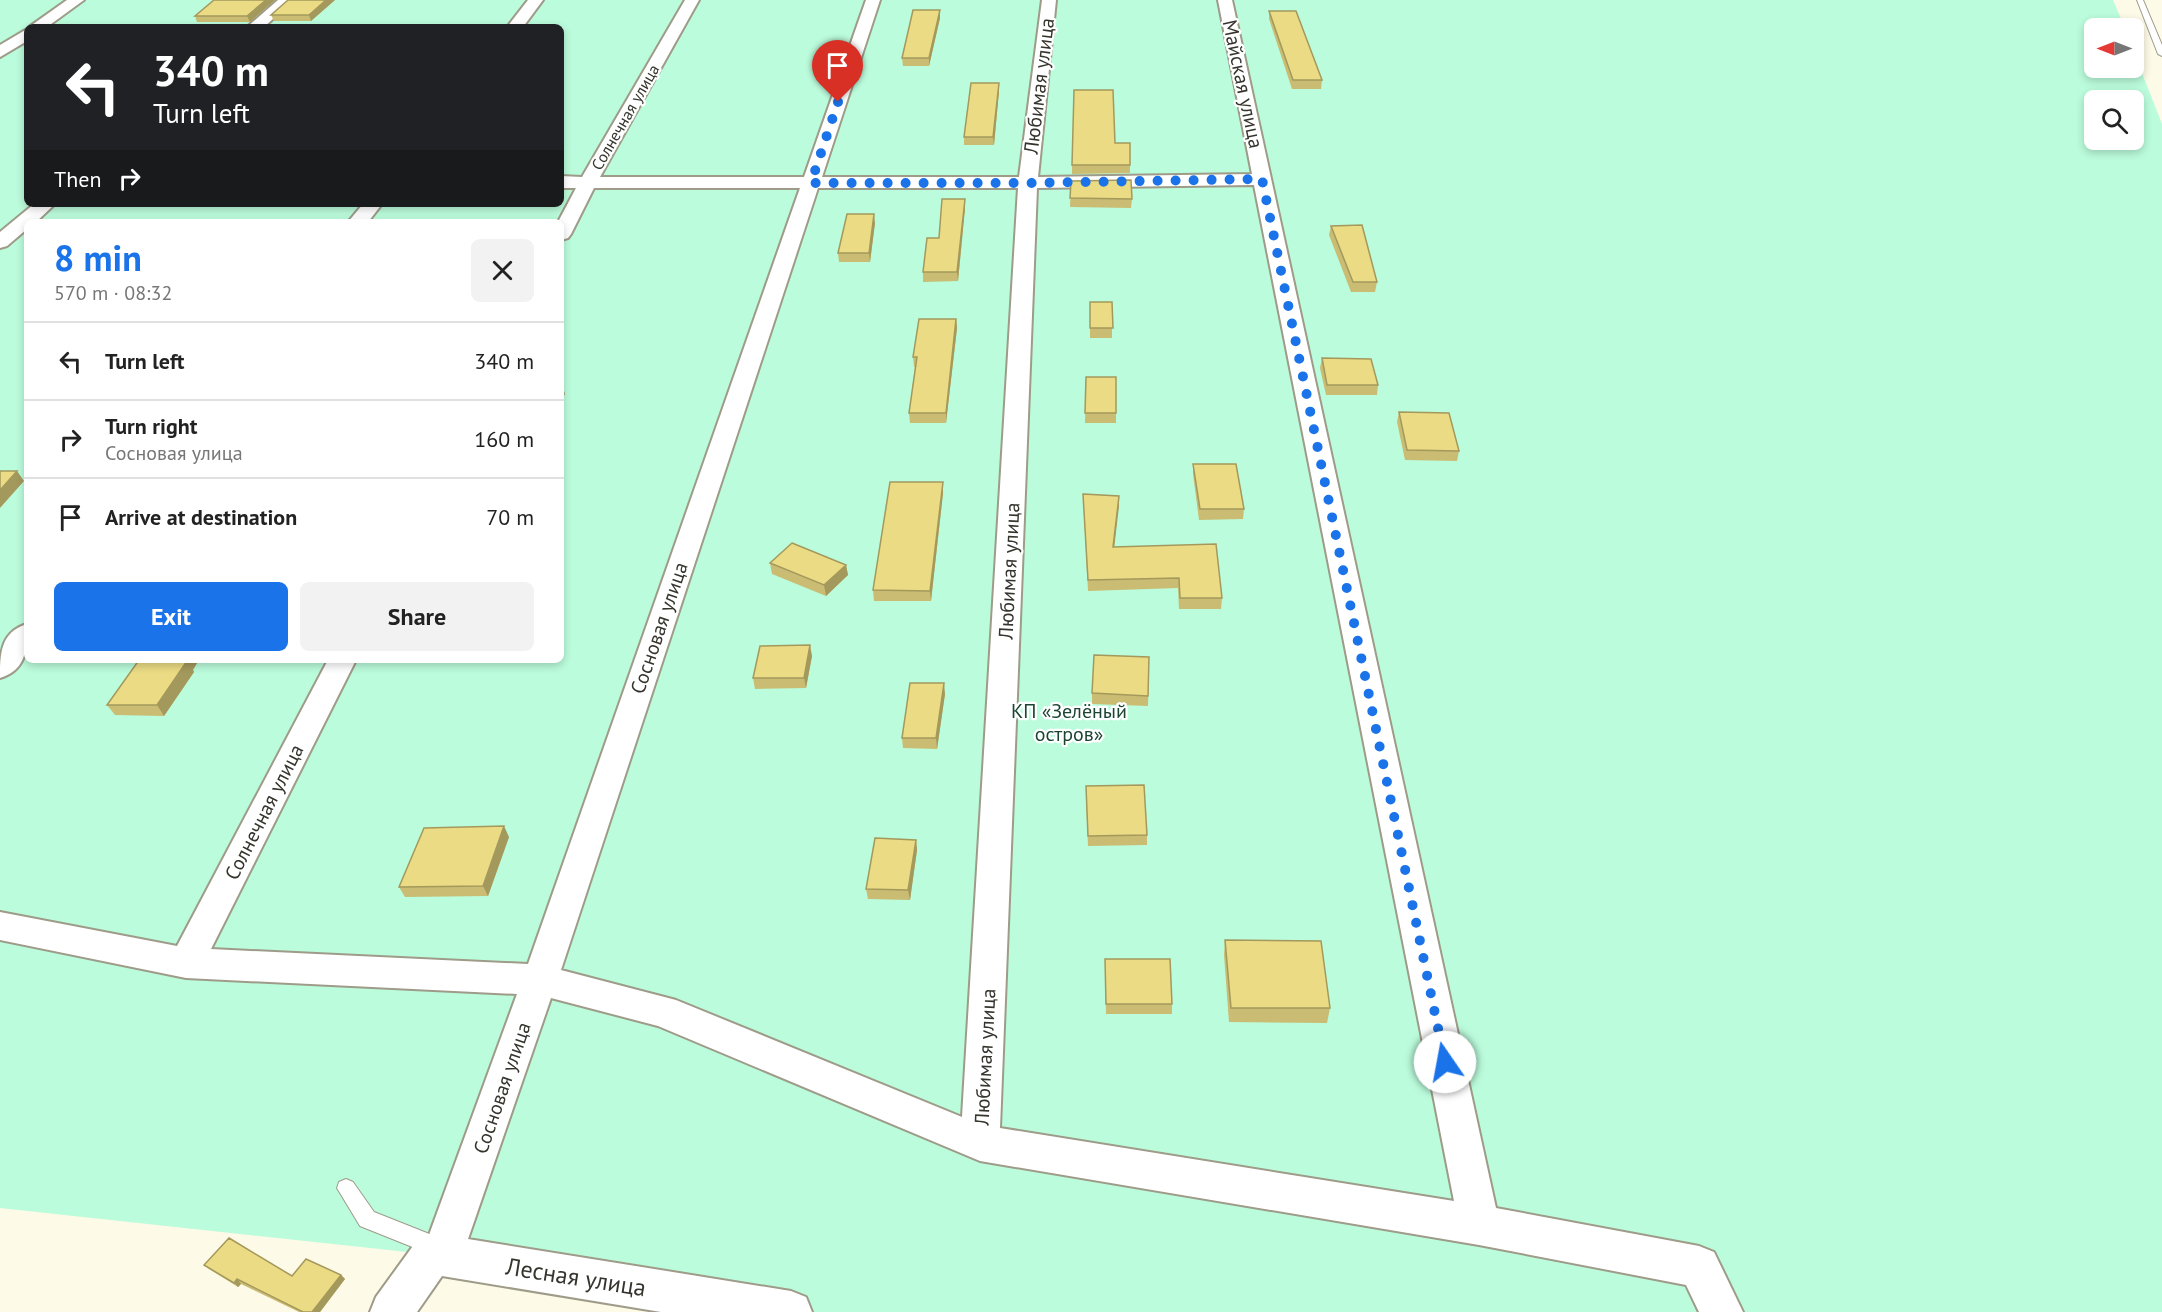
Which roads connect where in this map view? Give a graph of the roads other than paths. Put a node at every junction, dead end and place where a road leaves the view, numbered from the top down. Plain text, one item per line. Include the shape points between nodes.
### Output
1 (77, 0) edge
2 (287, 0) edge
3 (536, 0) edge
4 (692, 0) edge
5 (873, 0) edge
6 (1049, 0) edge
7 (1225, 0) edge
8 (2140, 0) edge
9 (41, 24) edge
10 (259, 24) edge
11 (517, 24) edge
12 (24, 28) edge
13 (9, 29) dead end
14 (24, 36) edge
15 (0, 52) edge
16 (2162, 54) edge
17 (1262, 179) junction
18 (564, 182) edge
19 (588, 182) junction
20 (811, 183) junction
21 (1028, 183) junction
22 (42, 207) edge
23 (370, 207) edge
24 (28, 219) edge
25 (360, 219) edge
26 (24, 223) edge
27 (564, 228) edge
28 (0, 243) edge
29 (24, 638) edge
30 (340, 663) edge
31 (0, 668) edge
32 (0, 926) edge
33 (186, 963) junction
34 (540, 980) junction
35 (980, 1143) junction
36 (346, 1188) dead end
37 (1479, 1225) junction
38 (444, 1252) junction
39 (391, 1312) edge
40 (791, 1312) edge
41 (1722, 1312) edge

1 - 9 street
2 - 10 street
3 - 11 street
4 - 19 street, Солнечная улица
5 - 20 street, Сосновая улица
6 - 21 street, Любимая улица
7 - 17 street, Майская улица
8 - 16 lane
12 - 13 street
14 - 15 street
17 - 21 street
17 - 37 street, Майская улица
18 - 19 street
19 - 20 street
19 - 27 street, Солнечная улица
20 - 21 street
20 - 34 street, Сосновая улица
21 - 35 street, Любимая улица
22 - 24 street
23 - 25 street
26 - 28 street
29 - 31 street
30 - 33 street, Солнечная улица
32 - 33 street
33 - 34 street
34 - 35 street via 663,1011
34 - 38 street, Сосновая улица
35 - 37 street
36 - 38 lane via 367,1219
37 - 41 street via 1699,1267
38 - 39 street via 433,1254
38 - 40 street, Лесная улица

